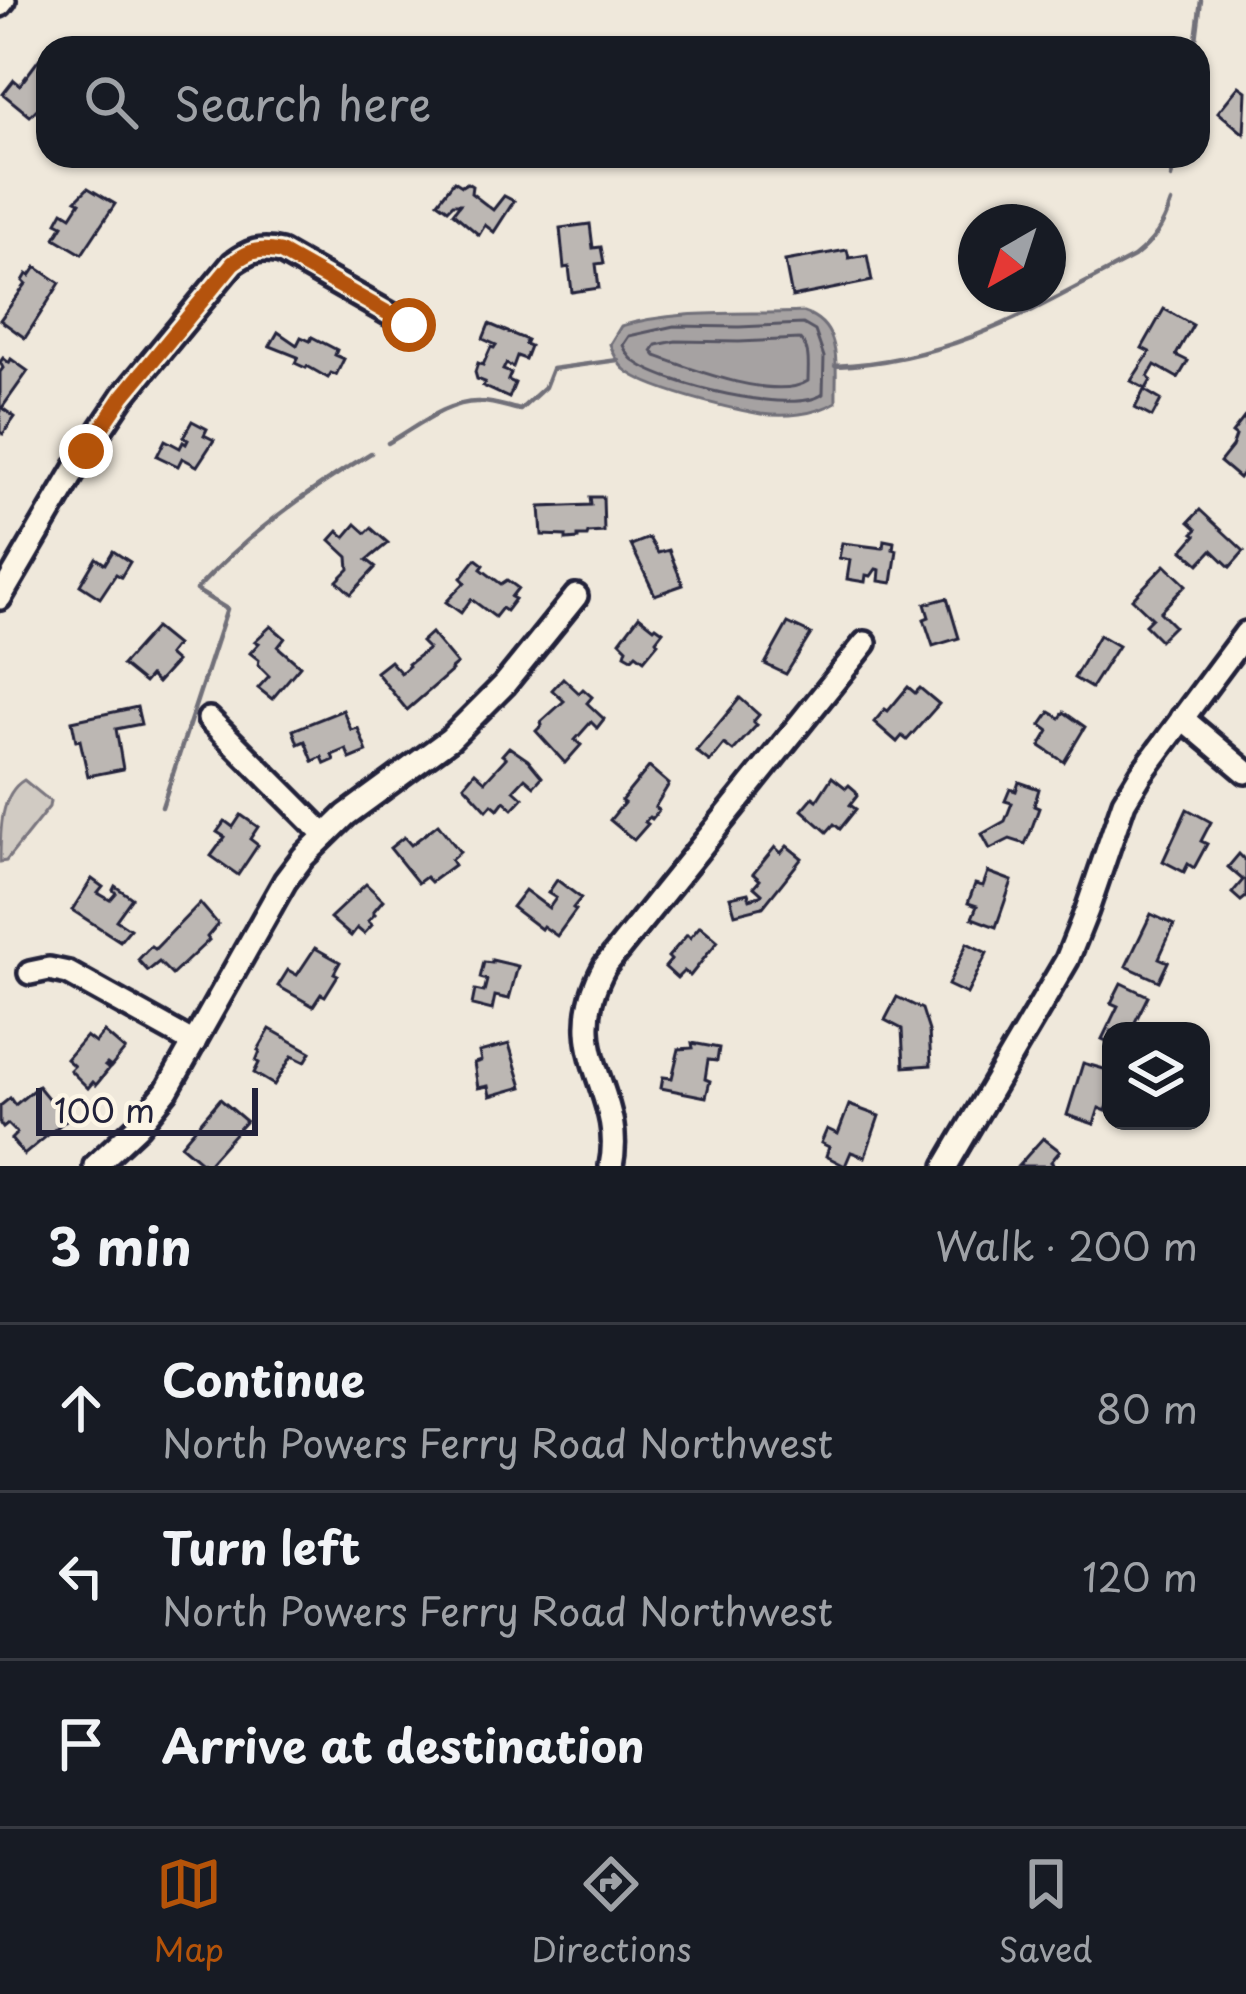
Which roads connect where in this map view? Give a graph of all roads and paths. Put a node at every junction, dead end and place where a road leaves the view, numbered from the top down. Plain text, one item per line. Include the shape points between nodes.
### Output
1 (409, 325) dead end
2 (576, 596) dead end
3 (0, 598) edge
4 (1246, 633) edge
5 (865, 644) dead end
6 (1182, 718) junction
7 (208, 719) dead end
8 (1246, 772) edge
9 (324, 834) junction
10 (30, 973) dead end
11 (194, 1042) junction
12 (95, 1166) edge
13 (611, 1166) edge
14 (946, 1166) edge

1 - 3 street via 280,252 248,252 123,396
2 - 9 street via 450,740
4 - 6 street
5 - 13 street via 594,986 587,1036 612,1128
6 - 8 street
6 - 14 street via 1124,802 1066,960
7 - 9 street
9 - 11 street via 286,881
10 - 11 street via 68,973
11 - 12 street via 138,1126

